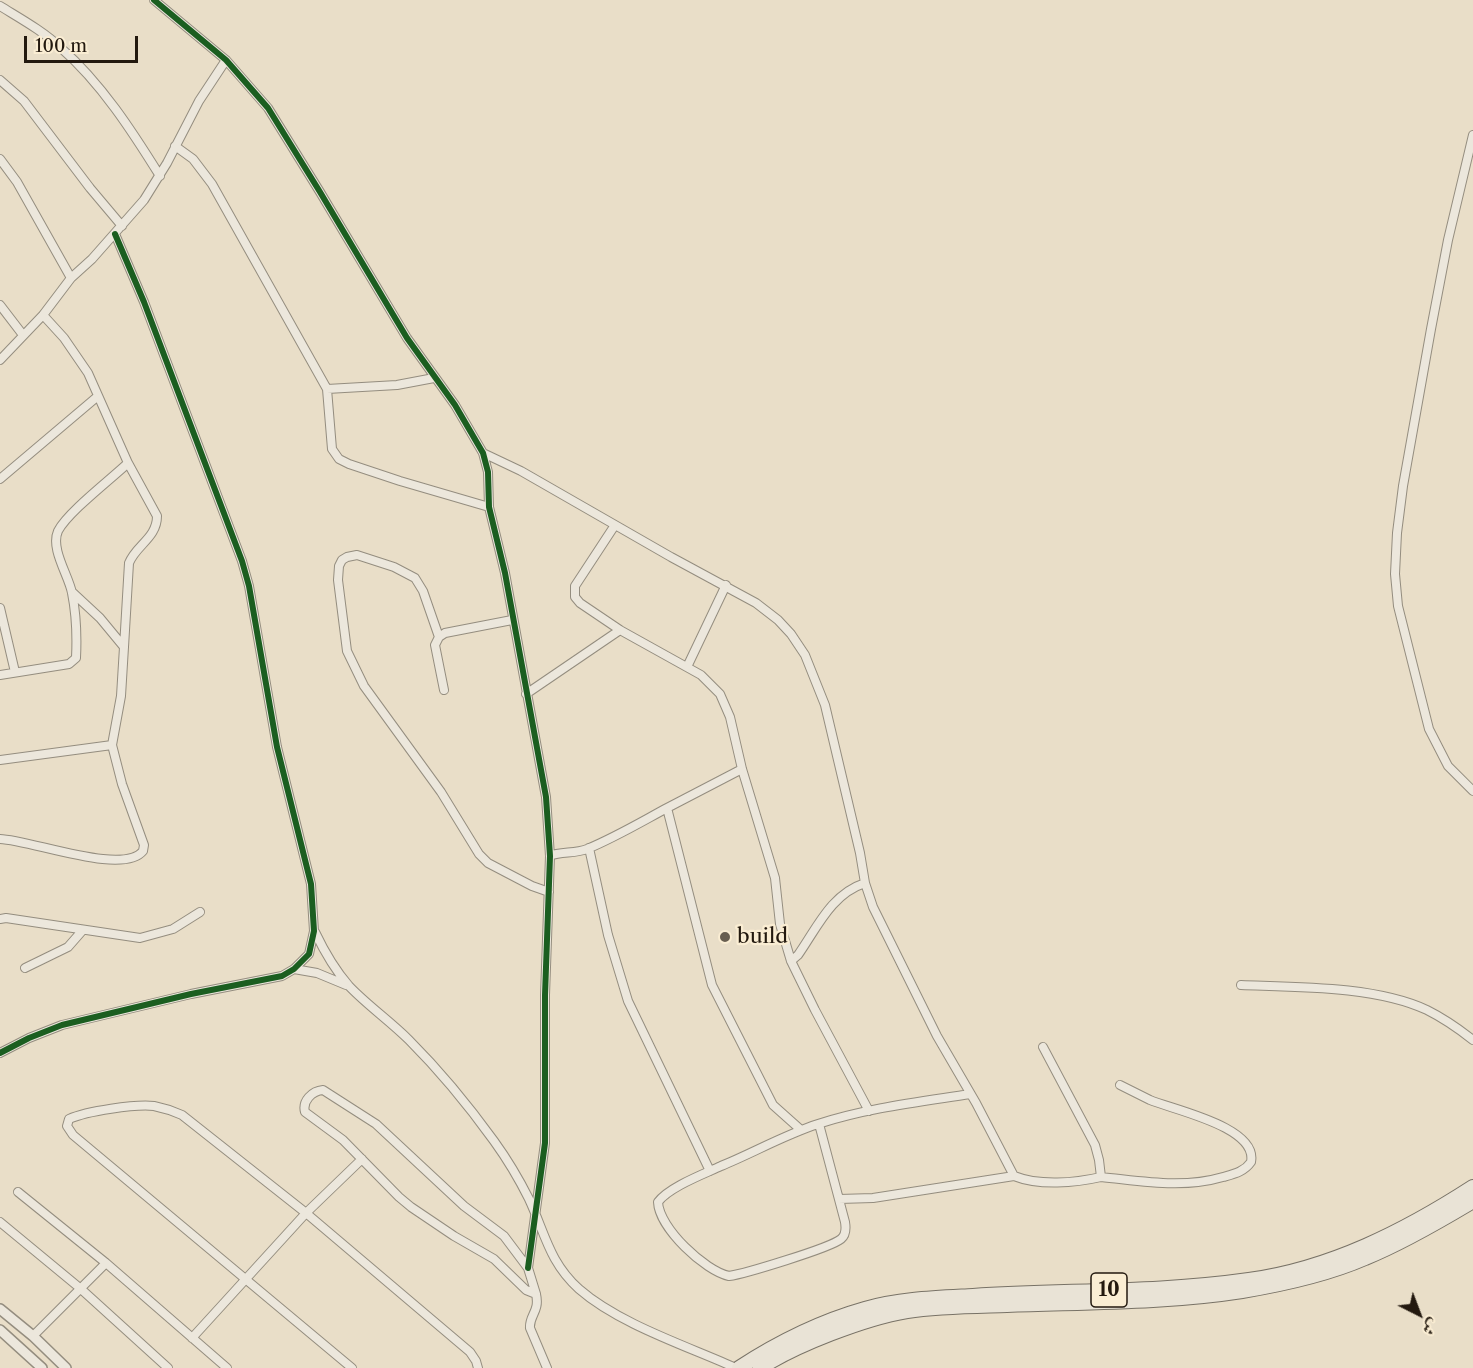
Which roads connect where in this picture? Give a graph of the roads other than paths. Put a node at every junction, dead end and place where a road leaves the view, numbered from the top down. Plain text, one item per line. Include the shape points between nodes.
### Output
1 (154, 0) edge
2 (0, 6) edge
3 (225, 60) junction
4 (0, 80) edge
5 (1473, 135) edge
6 (175, 146) junction
7 (0, 159) edge
8 (160, 176) junction
9 (122, 226) junction
10 (115, 234) junction
11 (71, 278) junction
12 (0, 305) edge
13 (43, 315) junction
14 (23, 335) junction
15 (0, 360) edge
16 (434, 378) junction
17 (327, 389) junction
18 (98, 396) junction
19 (483, 453) junction
20 (128, 463) junction
21 (0, 479) edge
22 (489, 507) junction
23 (615, 525) junction
24 (726, 585) junction
25 (72, 592) junction
26 (0, 608) edge
27 (513, 620) junction
28 (620, 630) junction
29 (439, 637) junction
30 (124, 647) junction
31 (687, 667) junction
32 (15, 672) junction
33 (0, 675) edge
34 (444, 690) dead end
35 (526, 693) junction
36 (112, 745) junction
37 (1, 758) edge
38 (742, 768) junction
39 (1473, 791) edge
40 (667, 808) junction
41 (0, 839) edge
42 (589, 848) junction
43 (550, 856) junction
44 (865, 883) junction
45 (549, 892) junction
46 (200, 912) dead end
47 (0, 919) edge
48 (82, 931) junction
49 (314, 931) junction
50 (791, 961) junction
51 (25, 968) dead end
52 (294, 969) junction
53 (1241, 986) dead end
54 (350, 987) junction
55 (1473, 1040) edge
56 (1043, 1047) dead end
57 (1, 1049) edge
58 (1120, 1085) dead end
59 (970, 1094) junction
60 (869, 1111) junction
61 (819, 1124) junction
62 (801, 1130) junction
63 (362, 1159) junction
64 (710, 1171) junction
65 (1014, 1176) junction
66 (1101, 1177) junction
67 (1473, 1187) edge
68 (18, 1192) dead end
69 (839, 1198) junction
70 (1473, 1201) edge
71 (306, 1213) junction
72 (536, 1219) junction
73 (0, 1222) edge
74 (106, 1263) junction
75 (528, 1268) junction
76 (246, 1279) junction
77 (81, 1289) junction
78 (536, 1294) junction
79 (0, 1309) edge
80 (0, 1330) edge
81 (33, 1336) junction
82 (192, 1338) junction
83 (42, 1368) edge
84 (66, 1368) edge
85 (168, 1368) edge
86 (227, 1368) edge
87 (352, 1368) edge
88 (478, 1368) edge
89 (547, 1368) edge
90 (737, 1368) edge
91 (760, 1368) edge

1 - 3 street
2 - 8 street via 54,41 79,65
3 - 6 street
3 - 16 street via 280,125 406,338
4 - 9 street via 24,100
5 - 39 street via 1431,329 1395,558 1398,606 1429,729 1448,766
6 - 8 street
6 - 17 street via 193,159 212,184
7 - 11 street
8 - 9 street
9 - 10 street
10 - 11 street
10 - 49 street via 242,561 277,747 311,884
11 - 13 street
12 - 14 street
13 - 14 street
13 - 18 street via 88,373
14 - 15 street
16 - 17 street via 397,385
16 - 19 street
17 - 22 street via 332,449 340,460
18 - 20 street
18 - 21 street
19 - 22 street
19 - 23 street
20 - 25 street via 57,533 61,565
20 - 30 street via 157,516 157,525 129,563
22 - 27 street
23 - 24 street
23 - 28 street via 574,590 580,603
24 - 31 street
24 - 44 street via 778,620 805,655 825,705
25 - 30 street
25 - 32 street via 76,658 69,664
26 - 32 street
27 - 29 street
27 - 35 street
28 - 31 street
28 - 35 street
29 - 34 street via 435,645
29 - 45 street via 415,578 357,555 342,560 338,580 347,651 364,686 441,792 479,854 488,863
30 - 36 street
31 - 38 street via 720,694 730,717
32 - 33 street
35 - 43 street via 546,797
36 - 37 street
36 - 41 street via 144,845 140,855 98,859
38 - 40 street
38 - 50 street via 775,878 780,924
40 - 42 street
40 - 62 street via 712,985 773,1105
42 - 43 street
42 - 64 street via 608,935 628,1001
43 - 45 street
44 - 50 street via 834,903
44 - 59 street via 886,934
45 - 72 street via 545,1143
46 - 48 street via 173,929 140,938
47 - 48 street
48 - 51 street via 68,947
49 - 52 street via 309,954
49 - 54 street
50 - 60 street
52 - 54 street via 329,977
52 - 57 street via 282,976 62,1025
53 - 55 street via 1302,987 1378,996 1426,1010
54 - 72 street via 410,1041 474,1114 513,1170
56 - 66 street via 1095,1145
58 - 66 street via 1240,1137 1251,1148 1251,1162 1235,1174 1183,1185
59 - 60 street
59 - 65 street
60 - 61 street
61 - 62 street
61 - 69 street
62 - 64 street
63 - 71 street
63 - 75 street via 305,1112 304,1105 314,1093 327,1092 376,1124 464,1206 504,1236
63 - 78 street via 411,1207 494,1259 526,1290
64 - 69 street via 662,1197 658,1208 694,1256 705,1266 729,1276 840,1240 846,1229
65 - 66 street via 1073,1182
65 - 69 street via 873,1198
67 - 90 highway, 10 via 1378,1242 1317,1265 1250,1280 1159,1289 1030,1292 898,1302 816,1325
68 - 74 street
70 - 91 highway, 10 via 1364,1259 1302,1280 1173,1299 906,1311 811,1342
71 - 76 street
71 - 76 street via 193,1122 173,1112 140,1106 69,1119 67,1126 73,1135
71 - 88 street via 470,1352
72 - 75 street
72 - 90 street via 561,1268 597,1303
73 - 77 street
74 - 77 street
74 - 82 street
75 - 78 street
76 - 82 street
76 - 87 street
77 - 81 street
77 - 85 street
78 - 89 street via 538,1307 530,1328
79 - 81 street
80 - 83 street
81 - 84 street
82 - 86 street

